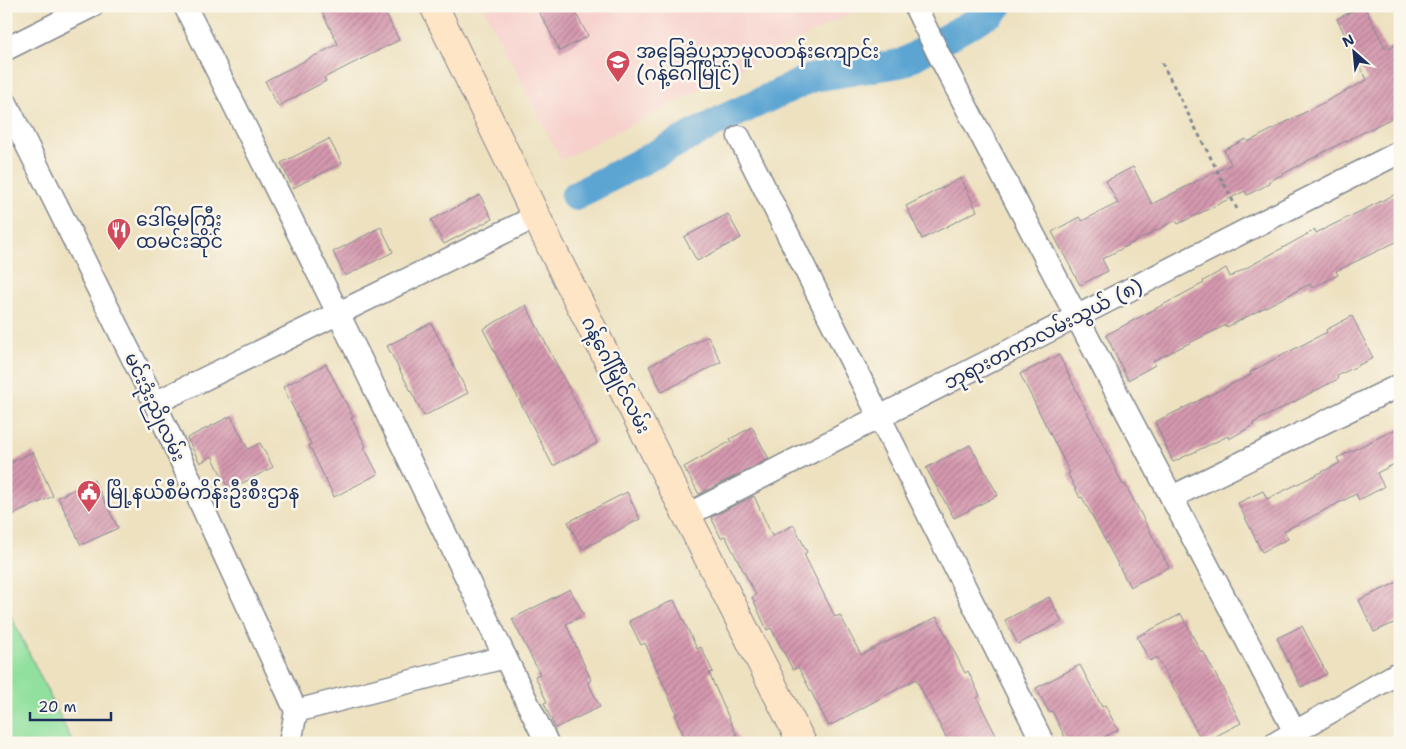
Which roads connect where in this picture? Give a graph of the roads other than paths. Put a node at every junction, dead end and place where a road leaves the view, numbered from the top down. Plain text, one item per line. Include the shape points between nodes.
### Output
1 (92, 6) edge
2 (185, 6) edge
3 (434, 6) edge
4 (915, 6) edge
5 (6, 49) edge
6 (6, 104) edge
7 (739, 137) dead end
8 (1400, 152) edge
9 (538, 219) junction
10 (338, 313) junction
11 (1077, 317) junction
12 (1400, 385) edge
13 (155, 403) junction
14 (880, 417) junction
15 (1172, 497) junction
16 (687, 515) junction
17 (506, 657) junction
18 (1400, 672) edge
19 (296, 711) junction
20 (1296, 732) junction
21 (290, 743) edge
22 (547, 743) edge
23 (802, 743) edge
24 (1043, 743) edge
25 (1276, 743) edge

1 - 5 street
2 - 10 street
3 - 9 street, ဂန့်ဂေါ်မြိုင်လမ်း
4 - 11 street
6 - 13 street, မင်းဒုံးညိုလမ်း
7 - 14 street
8 - 11 street, ဘုရားတကာလမ်းသွယ် (၈)
9 - 10 street
9 - 16 street, ဂန့်ဂေါ်မြိုင်လမ်း
10 - 13 street
10 - 17 street
11 - 14 street, ဘုရားတကာလမ်းသွယ် (၈)
11 - 15 street
12 - 15 street
13 - 19 street, မင်းဒုံးညိုလမ်း
14 - 16 street, ဘုရားတကာလမ်းသွယ် (၈)
14 - 24 street
15 - 20 street
16 - 23 street, ဂန့်ဂေါ်မြိုင်လမ်း
17 - 19 street
17 - 22 street
18 - 20 street
19 - 21 street
20 - 25 street

